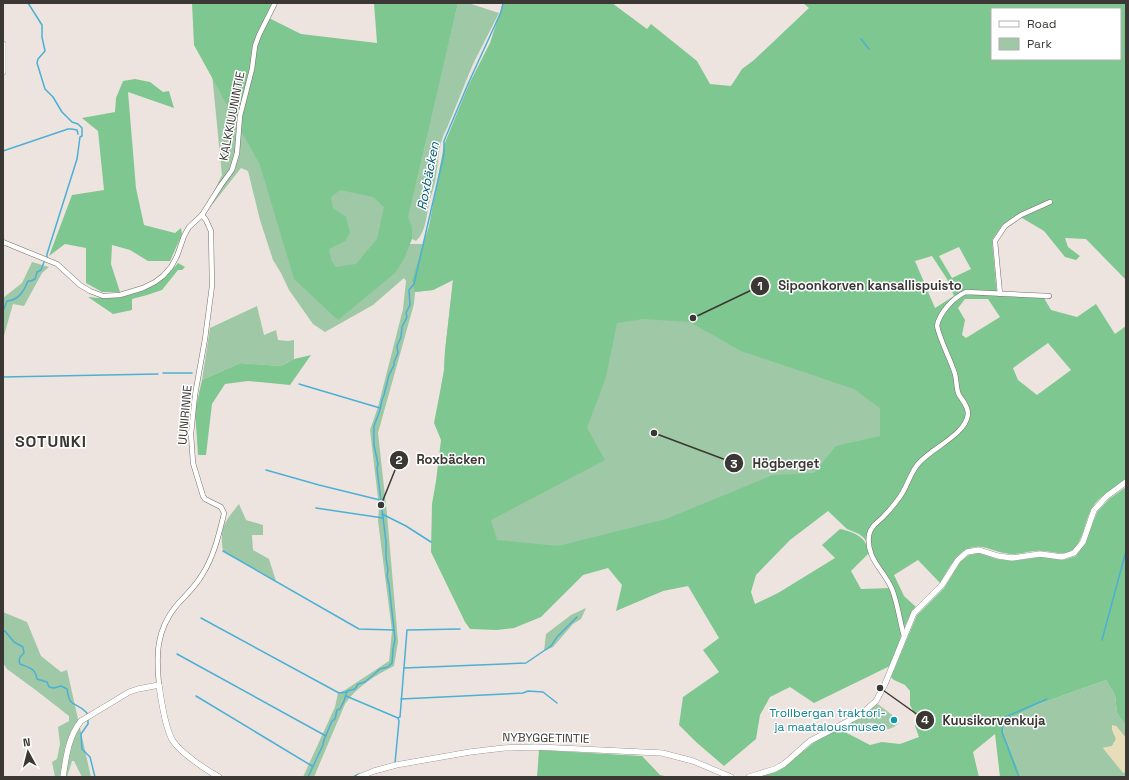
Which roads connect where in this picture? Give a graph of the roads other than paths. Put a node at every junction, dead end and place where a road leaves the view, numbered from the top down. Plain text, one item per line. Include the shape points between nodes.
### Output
1 (275, 3) edge
2 (3, 44) edge
3 (3, 72) edge
4 (1050, 202) dead end
5 (202, 215) junction
6 (3, 242) edge
7 (1000, 294) junction
8 (1049, 296) dead end
9 (1126, 482) edge
10 (904, 636) junction
11 (159, 685) junction
12 (64, 777) edge
13 (219, 777) edge
14 (359, 777) edge
15 (731, 777) edge
16 (749, 777) edge

1 - 5 street, KALKKIUUNINTIE via 255,46 232,170
2 - 3 street
4 - 7 street via 1010,222 995,241
5 - 6 street, KALKKIUUNINTIE via 189,228 177,256 163,276 142,288 116,296 103,296 90,291 57,264
5 - 11 street, UUNIRINNE via 211,231 212,286 194,404 191,445 193,463 203,496 221,507 224,513 209,564 175,608 160,636 157,653
7 - 8 street
7 - 10 street via 966,292 957,298 938,320 936,326 968,414 960,431 931,451 918,464 901,495 874,525 869,536 872,558 892,588
9 - 10 street via 1097,507 1090,518 1083,542 1074,554 1062,557 1040,554 1012,558 979,550 967,552 958,560 942,586 914,613
10 - 16 street via 876,701 860,715 810,741 784,764
11 - 12 street via 138,689 84,719 72,735
11 - 13 street via 168,731 173,742
14 - 15 street, NYBYGGETINTIE via 396,765 470,752 536,747 662,753 692,761

